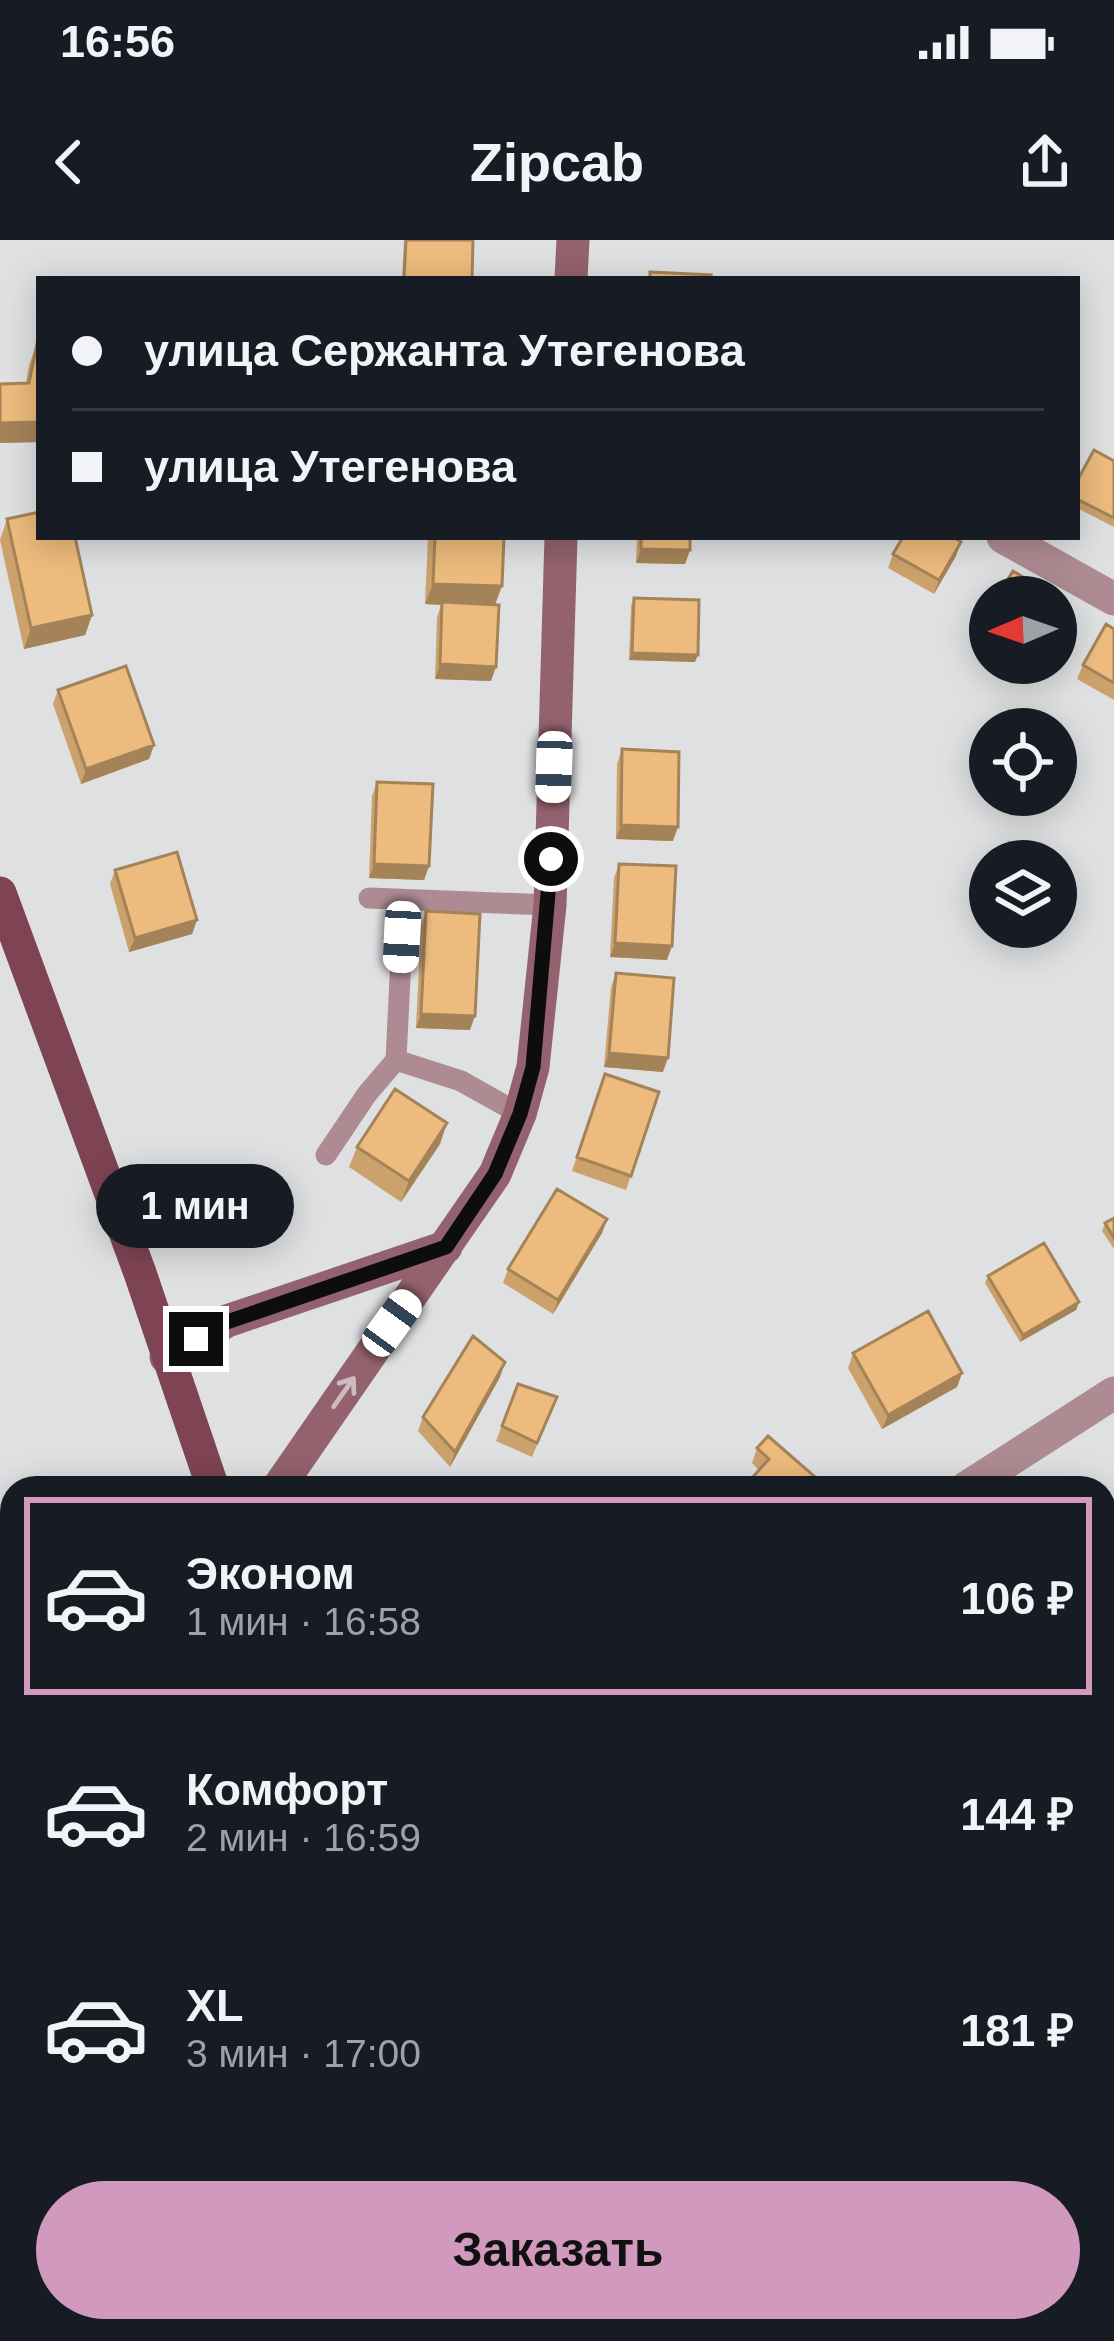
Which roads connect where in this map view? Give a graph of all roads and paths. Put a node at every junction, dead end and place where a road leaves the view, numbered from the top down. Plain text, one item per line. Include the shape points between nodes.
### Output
1 (573, 240) edge
2 (571, 276) edge
3 (561, 540) edge
4 (1008, 540) edge
5 (1114, 599) edge
6 (0, 893) edge
7 (369, 898) dead end
8 (550, 905) junction
9 (402, 937) dead end
10 (396, 1060) junction
11 (520, 1114) junction
12 (326, 1155) dead end
13 (446, 1247) junction
14 (166, 1357) junction
15 (1114, 1394) edge
16 (209, 1476) edge
17 (286, 1476) edge
18 (986, 1476) edge

1 - 2 main road
3 - 8 main road
4 - 5 street
6 - 14 main road
7 - 8 lane
8 - 11 main road via 533,1067
9 - 10 lane
10 - 11 lane via 461,1081
10 - 12 lane
11 - 13 main road via 495,1174
13 - 14 main road via 227,1322
17 -> 13 main road
14 - 16 main road
15 - 18 street

